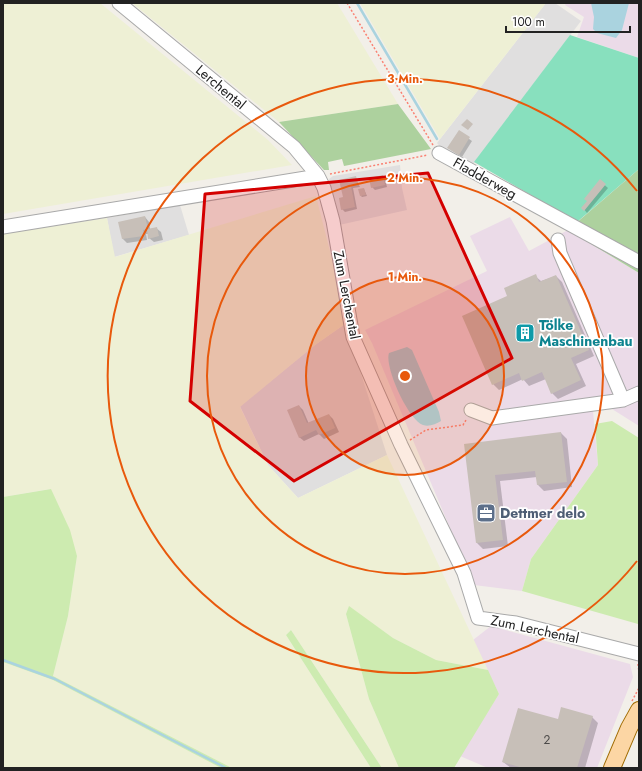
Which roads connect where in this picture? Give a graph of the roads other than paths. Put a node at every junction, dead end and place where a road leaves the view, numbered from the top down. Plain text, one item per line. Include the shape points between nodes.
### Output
1 (119, 3) edge
2 (439, 153) road end
3 (318, 176) junction
4 (3, 227) edge
5 (558, 240) dead end
6 (639, 262) edge
7 (639, 393) edge
8 (623, 400) junction
9 (471, 410) road end
10 (639, 654) edge
11 (639, 710) edge
12 (612, 768) edge

1 - 3 street, Lerchental via 294,148
2 - 6 street, Fladderweg
3 - 4 street
3 - 10 street, Zum Lerchental via 333,221 353,337 401,445 464,573 478,618 516,623
5 - 8 street via 560,253
7 - 8 street
8 - 9 street via 492,418
11 - 12 main road

